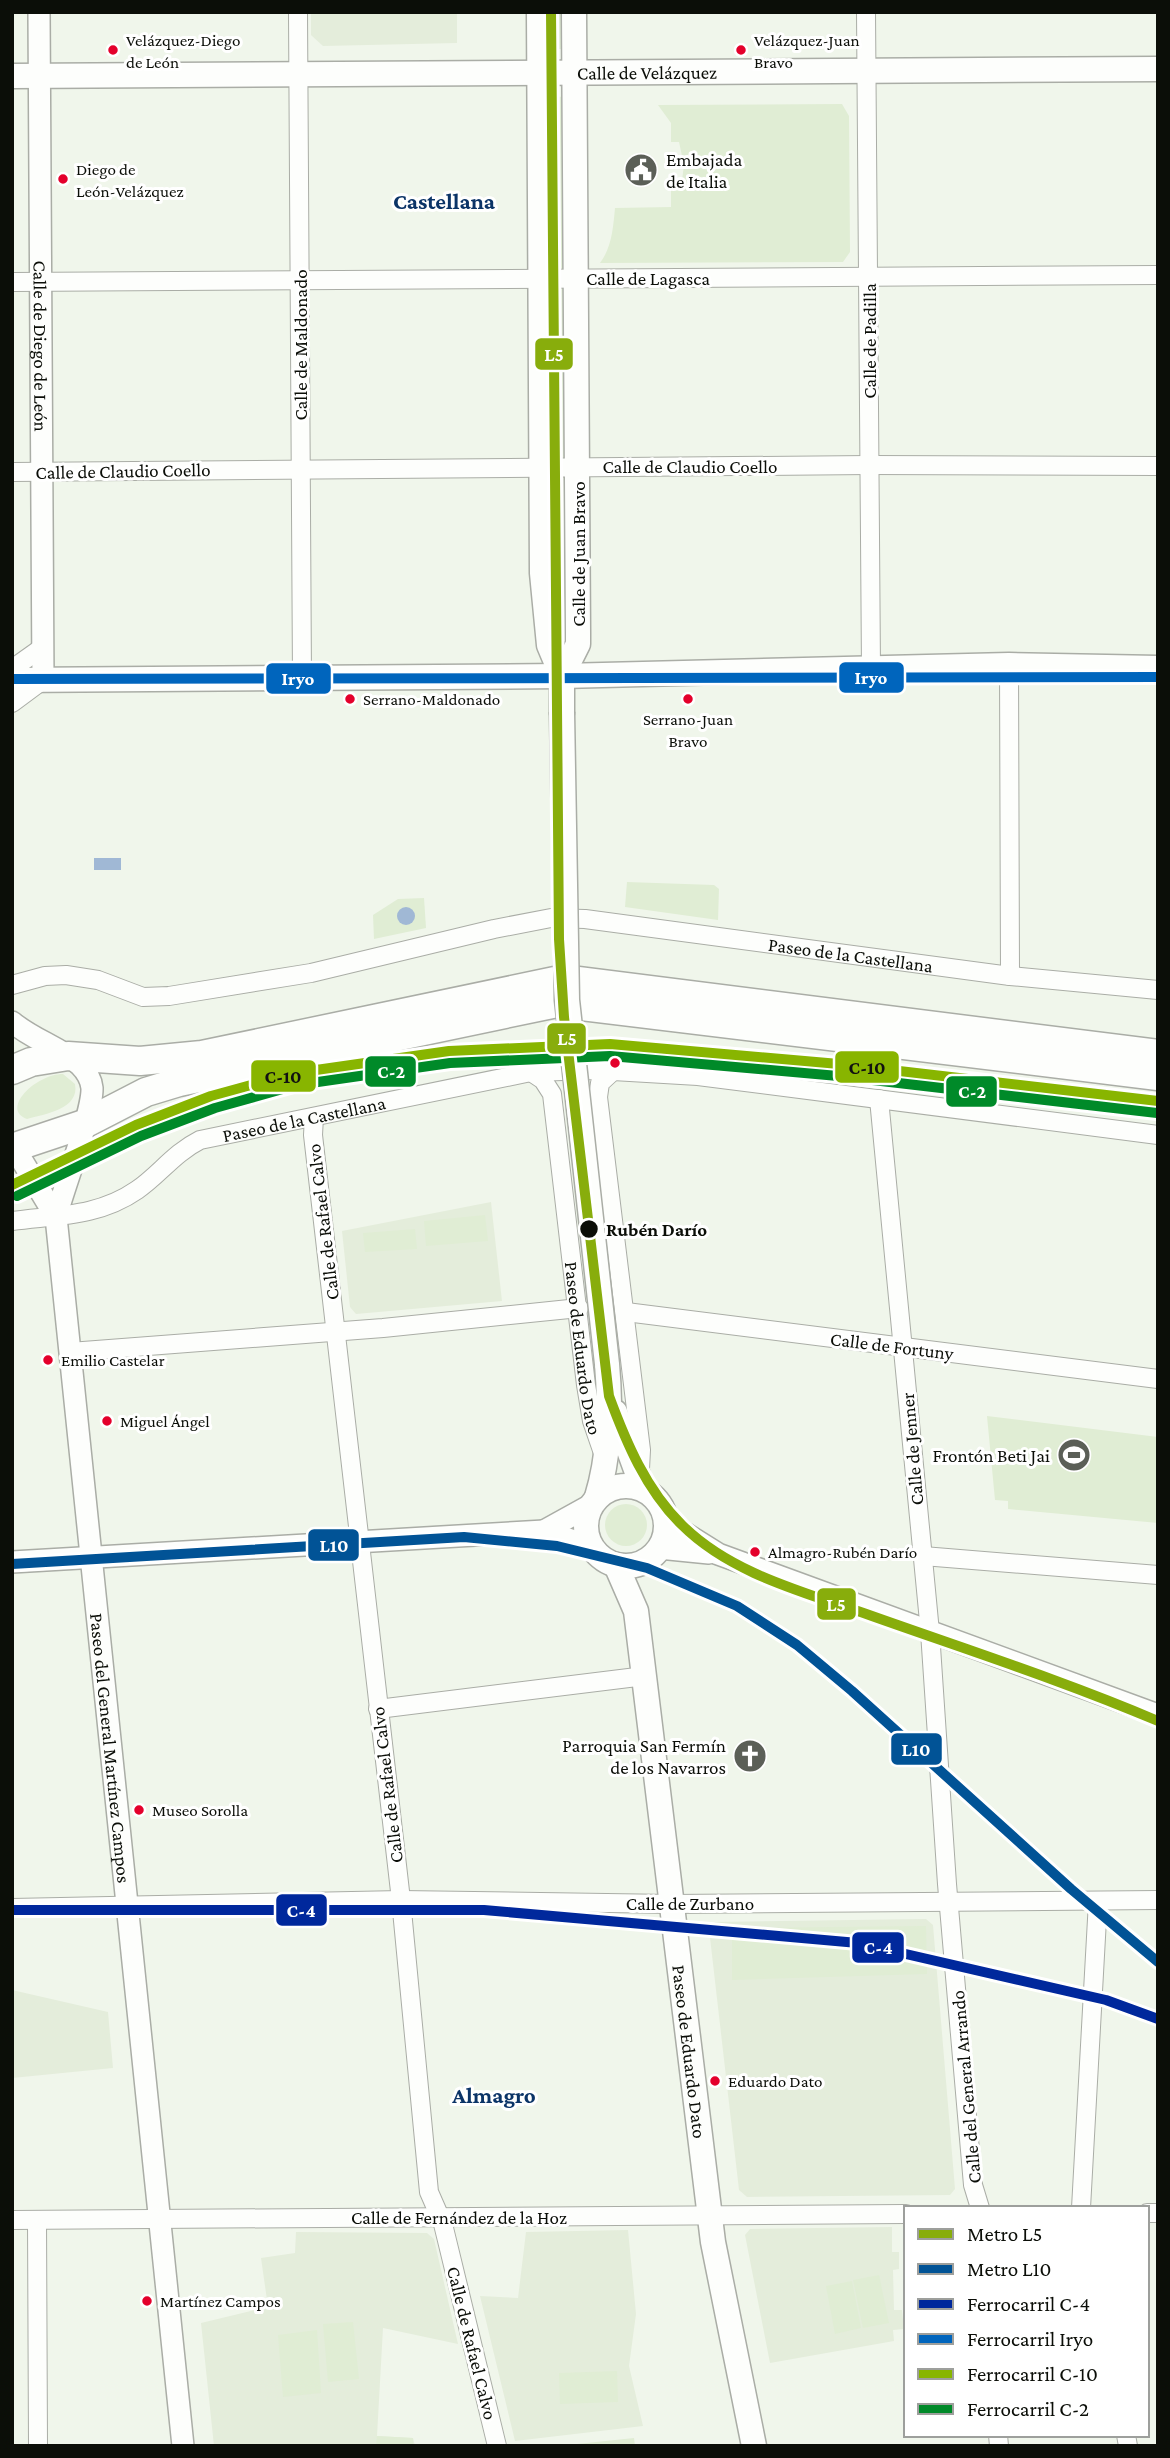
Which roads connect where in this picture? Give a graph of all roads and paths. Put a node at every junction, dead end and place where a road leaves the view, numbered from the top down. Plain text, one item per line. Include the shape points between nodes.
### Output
1 (39, 12) edge
2 (298, 12) edge
3 (539, 12) edge
4 (574, 12) edge
5 (866, 12) edge
6 (1158, 69) edge
7 (867, 72) junction
8 (539, 74) junction
9 (574, 74) junction
10 (298, 75) junction
11 (12, 76) edge
12 (40, 76) junction
13 (1158, 275) edge
14 (868, 277) junction
15 (540, 279) junction
16 (576, 279) junction
17 (300, 281) junction
18 (12, 282) edge
19 (41, 282) junction
20 (870, 465) junction
21 (1158, 466) edge
22 (541, 467) junction
23 (577, 467) junction
24 (300, 469) junction
25 (12, 472) edge
26 (42, 472) junction
27 (43, 647) junction
28 (1009, 665) junction
29 (1158, 668) edge
30 (12, 669) edge
31 (871, 669) junction
32 (562, 677) junction
33 (302, 678) junction
34 (12, 680) edge
35 (43, 680) junction
36 (12, 703) edge
37 (1010, 976) junction
38 (12, 985) edge
39 (1158, 990) edge
40 (12, 1022) edge
41 (1158, 1054) edge
42 (68, 1056) junction
43 (12, 1070) edge
44 (531, 1072) junction
45 (612, 1072) junction
46 (1158, 1076) edge
47 (879, 1098) junction
48 (314, 1117) junction
49 (84, 1124) junction
50 (1158, 1135) edge
51 (13, 1146) edge
52 (56, 1217) junction
53 (12, 1221) edge
54 (579, 1308) junction
55 (626, 1312) junction
56 (336, 1331) junction
57 (903, 1348) junction
58 (69, 1352) junction
59 (1158, 1379) edge
60 (610, 1395) junction
61 (607, 1465) junction
62 (640, 1484) junction
63 (594, 1501) junction
64 (664, 1514) junction
65 (544, 1531) junction
66 (358, 1542) junction
67 (592, 1547) junction
68 (653, 1554) junction
69 (718, 1554) junction
70 (923, 1556) junction
71 (90, 1558) junction
72 (12, 1562) edge
73 (616, 1565) junction
74 (1158, 1575) edge
75 (636, 1611) junction
76 (930, 1632) junction
77 (645, 1676) junction
78 (378, 1709) junction
79 (1158, 1714) edge
80 (401, 1900) junction
81 (1158, 1900) edge
82 (1098, 1901) junction
83 (949, 1902) junction
84 (671, 1904) junction
85 (127, 1907) junction
86 (12, 1908) edge
87 (979, 2206) edge
88 (1081, 2206) edge
89 (904, 2214) edge
90 (709, 2215) junction
91 (440, 2217) junction
92 (160, 2219) junction
93 (12, 2220) edge
94 (37, 2220) junction
95 (38, 2446) edge
96 (183, 2446) edge
97 (497, 2446) edge
98 (754, 2446) edge

1 - 12 street, Calle de Diego de León
2 - 10 street, Calle de Maldonado
3 - 8 main road, Calle de Juan Bravo
4 - 9 main road, Calle de Juan Bravo
5 - 7 street, Calle de Padilla
6 - 7 main road, Calle de Velázquez
7 - 9 main road, Calle de Velázquez
7 - 14 street, Calle de Padilla
8 - 9 main road, Calle de Velázquez
8 - 10 main road, Calle de Velázquez
8 - 15 main road, Calle de Juan Bravo
9 - 16 main road, Calle de Juan Bravo
10 - 12 main road, Calle de Velázquez
10 - 17 street, Calle de Maldonado
11 - 12 main road, Calle de Velázquez
12 - 19 street, Calle de Diego de León
13 - 14 street, Calle de Lagasca
14 - 16 street, Calle de Lagasca
14 - 20 street, Calle de Padilla
15 - 16 street, Calle de Lagasca
15 - 17 street, Calle de Lagasca
15 - 22 main road, Calle de Juan Bravo
16 - 23 main road, Calle de Juan Bravo
17 - 19 street, Calle de Lagasca
17 - 24 street, Calle de Maldonado
18 - 19 street, Calle de Lagasca
19 - 26 street, Calle de Diego de León
20 - 21 street, Calle de Claudio Coello
20 - 23 street, Calle de Claudio Coello
20 - 31 street, Calle de Padilla
22 - 23 street, Calle de Claudio Coello
22 - 24 street, Calle de Claudio Coello
22 - 32 main road, Calle de Juan Bravo via 542,573 549,645
23 - 32 main road, Calle de Juan Bravo via 578,644
24 - 26 street, Calle de Claudio Coello
24 - 33 street, Calle de Maldonado
25 - 26 street, Calle de Claudio Coello
26 - 27 street, Calle de Diego de León
27 - 30 street
27 - 35 street, Calle de Diego de León
28 - 29 main road
28 - 31 main road
28 - 37 street
31 - 32 main road
32 - 33 main road
32 - 60 main road, bridge via 567,1000
33 - 35 main road
34 - 35 main road
35 - 36 street
37 - 38 street, Paseo de la Castellana via 551,918 311,973 169,996 143,997 66,975
37 - 39 street, Paseo de la Castellana
40 - 42 street
41 - 42 highway via 566,981 202,1055 140,1061
42 - 43 highway
42 - 49 street via 91,1080 91,1104
44 - 45 street, Paseo de la Castellana
44 - 48 street, Paseo de la Castellana
44 - 54 street, Paseo de Eduardo Dato via 544,1080 552,1094
45 - 47 street, Paseo de la Castellana via 698,1076
45 - 55 street via 600,1083 598,1097
46 - 49 highway via 557,1003 178,1082 146,1092
47 - 50 street, Paseo de la Castellana
47 - 57 street, Calle de Jenner
48 - 52 street, Paseo de la Castellana via 200,1140 179,1151 123,1199 86,1214
48 - 56 street, Calle de Rafael Calvo
49 - 51 highway
49 - 52 street
51 - 52 street
52 - 53 street, Paseo de la Castellana
52 - 58 street, Paseo del General Martínez Campos
54 - 56 street
54 - 61 street, Paseo de Eduardo Dato via 592,1421
55 - 57 street, Calle de Fortuny
55 - 62 street via 641,1450
56 - 58 street
56 - 66 street, Calle de Rafael Calvo
57 - 59 street, Calle de Fortuny
57 - 70 street, Calle de Jenner
58 - 71 street, Paseo del General Martínez Campos
60 - 61 main road, Paseo de Eduardo Dato
60 - 62 main road, Paseo de Eduardo Dato
61 - 63 main road, Paseo de Eduardo Dato
62 - 63 main road via 621,1486
62 - 64 main road
63 - 65 street
63 - 67 main road via 586,1531
64 - 68 main road via 665,1533
64 - 69 street
65 - 66 street
65 - 67 street
66 - 71 street
66 - 78 street, Calle de Rafael Calvo
67 - 73 main road
68 - 69 street
68 - 73 main road via 631,1566
68 - 75 main road, Paseo de Eduardo Dato
69 - 76 street
70 - 74 street
70 - 76 street, Calle de Jenner
71 - 72 street
71 - 85 street, Paseo del General Martínez Campos
73 - 75 main road, Paseo de Eduardo Dato
75 - 77 main road, Paseo de Eduardo Dato
76 - 79 street
76 - 83 street, Calle del General Arrando
77 - 78 street
77 - 84 main road, Paseo de Eduardo Dato
78 - 80 street, Calle de Rafael Calvo
80 - 84 street, Calle de Zurbano
80 - 85 street, Calle de Zurbano
80 - 91 street, Calle de Rafael Calvo via 429,2192
81 - 82 street, Calle de Zurbano
82 - 83 street, Calle de Zurbano
82 - 88 street
83 - 84 street, Calle de Zurbano
83 - 87 street, Calle del General Arrando via 973,2185
84 - 90 main road, Paseo de Eduardo Dato
85 - 86 street, Calle de Zurbano
85 - 92 street, Paseo del General Martínez Campos
89 - 90 street, Calle de Fernández de la Hoz
90 - 91 street, Calle de Fernández de la Hoz
90 - 98 main road, Paseo de Eduardo Dato
91 - 92 street, Calle de Fernández de la Hoz
91 - 97 street, Calle de Rafael Calvo
92 - 94 street, Calle de Fernández de la Hoz
92 - 96 street, Paseo del General Martínez Campos
93 - 94 street, Calle de Fernández de la Hoz
94 - 95 street

